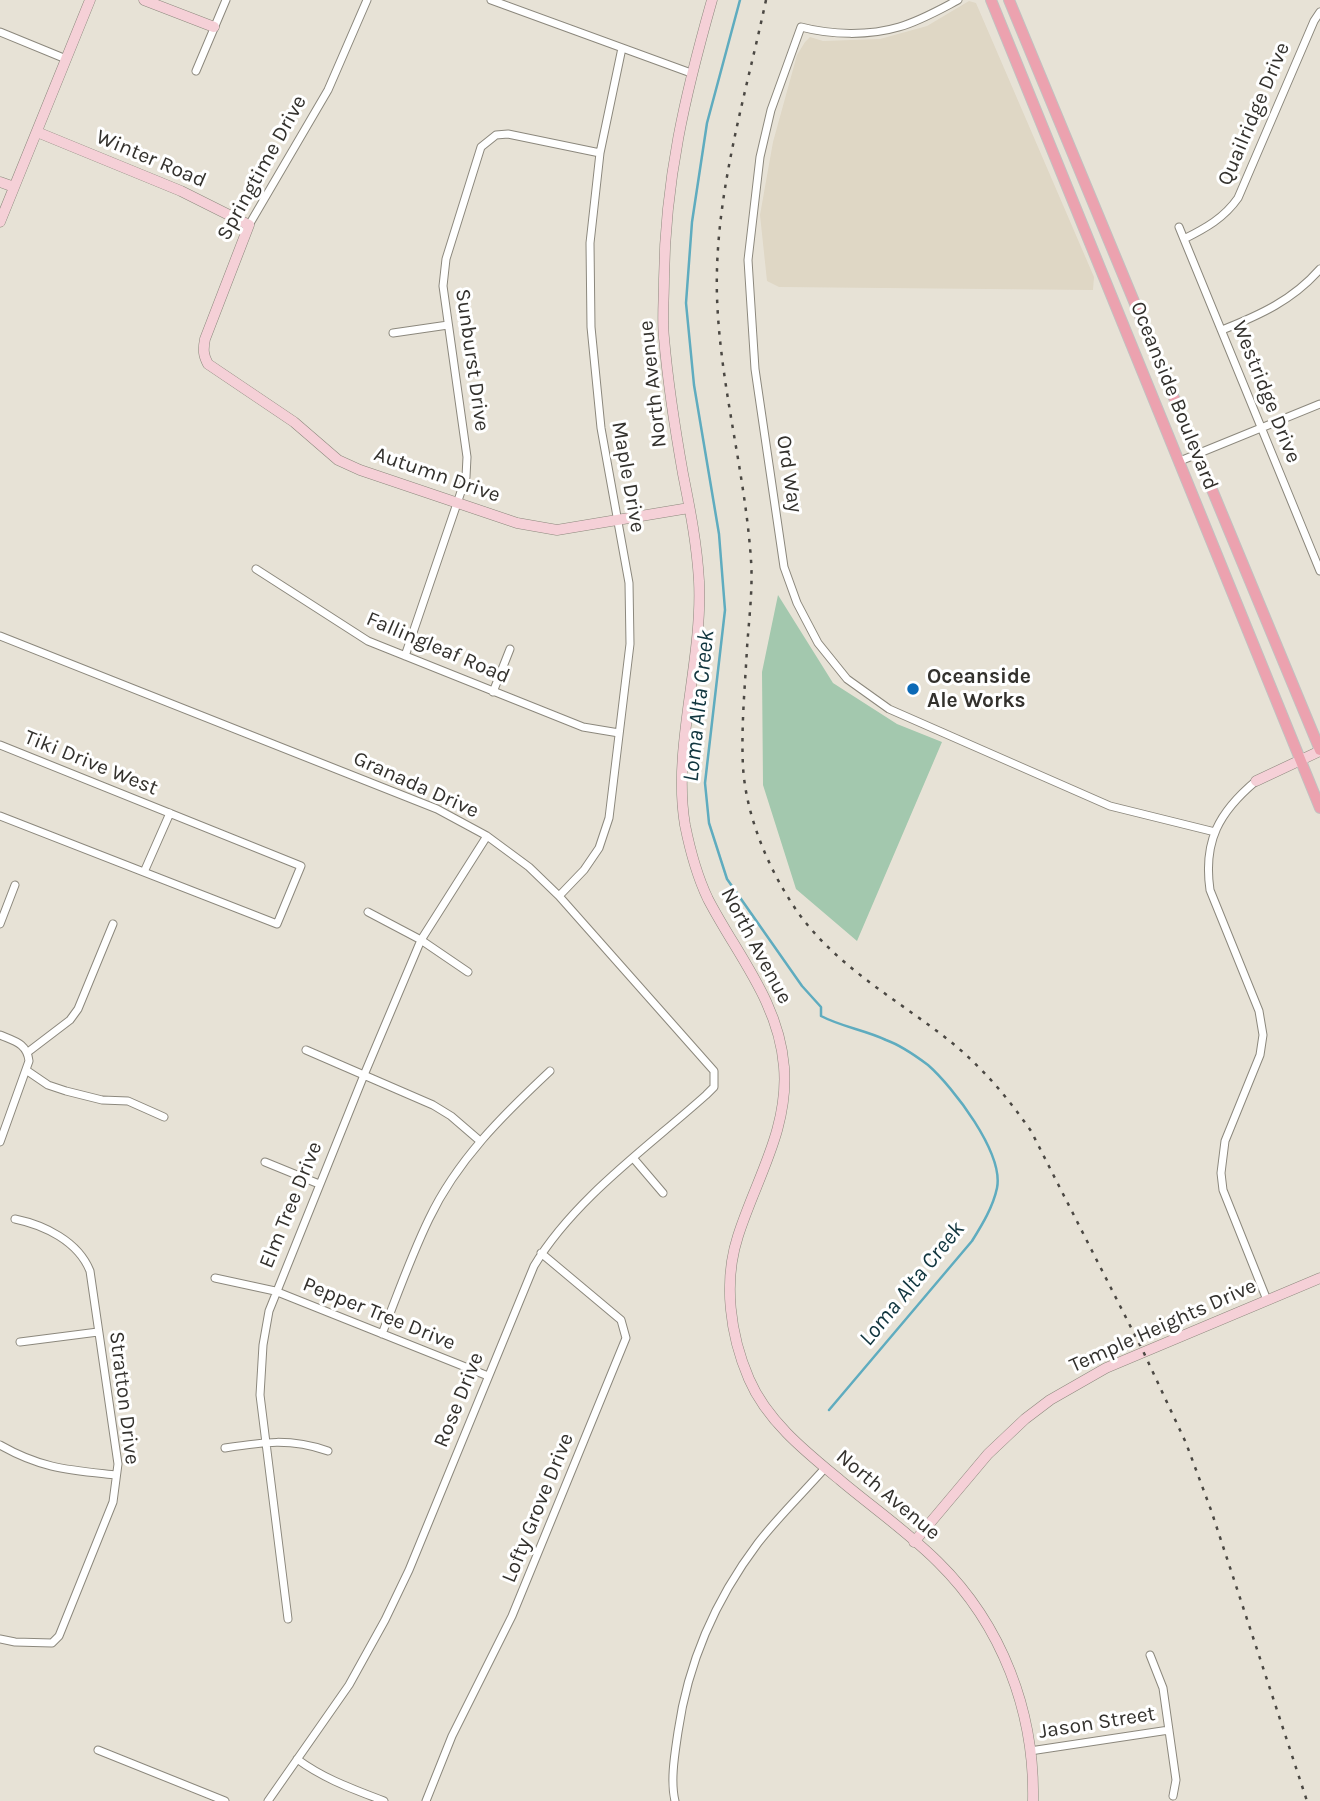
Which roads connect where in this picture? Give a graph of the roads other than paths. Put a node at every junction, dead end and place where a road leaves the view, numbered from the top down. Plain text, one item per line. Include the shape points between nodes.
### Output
1 (90, 0) edge
2 (144, 0) edge
3 (226, 0) edge
4 (367, 0) edge
5 (491, 0) edge
6 (712, 0) edge
7 (958, 0) edge
8 (991, 0) edge
9 (1009, 0) edge
10 (1320, 12) edge
11 (214, 27) junction
12 (0, 32) edge
13 (622, 48) junction
14 (66, 59) junction
15 (196, 71) dead end
16 (691, 73) junction
17 (37, 132) junction
18 (600, 153) junction
19 (0, 182) edge
20 (14, 187) junction
21 (0, 222) edge
22 (248, 225) junction
23 (1179, 227) dead end
24 (1184, 239) junction
25 (1320, 269) edge
26 (449, 326) junction
27 (1222, 330) junction
28 (393, 333) dead end
29 (205, 358) joint
30 (1320, 404) edge
31 (1262, 427) junction
32 (1198, 454) junction
33 (1180, 461) junction
34 (458, 503) junction
35 (690, 508) junction
36 (618, 519) junction
37 (256, 569) dead end
38 (1320, 571) edge
39 (0, 636) edge
40 (510, 649) dead end
41 (405, 656) junction
42 (493, 691) junction
43 (619, 733) junction
44 (0, 745) edge
45 (1320, 751) edge
46 (1300, 759) junction
47 (1256, 781) joint
48 (1320, 808) edge
49 (170, 813) junction
50 (0, 816) edge
51 (1215, 832) junction
52 (486, 836) junction
53 (144, 872) junction
54 (15, 885) dead end
55 (559, 896) junction
56 (368, 912) dead end
57 (0, 924) edge
58 (113, 924) dead end
59 (421, 940) junction
60 (468, 972) dead end
61 (0, 1035) edge
62 (306, 1049) dead end
63 (28, 1052) junction
64 (26, 1070) junction
65 (550, 1071) dead end
66 (363, 1075) junction
67 (706, 1095) joint
68 (164, 1117) dead end
69 (480, 1141) junction
70 (0, 1142) edge
71 (634, 1158) junction
72 (265, 1162) dead end
73 (319, 1184) junction
74 (663, 1193) dead end
75 (15, 1219) dead end
76 (541, 1253) junction
77 (215, 1278) dead end
78 (1320, 1278) edge
79 (275, 1291) junction
80 (1267, 1300) junction
81 (98, 1332) junction
82 (382, 1334) junction
83 (20, 1342) dead end
84 (488, 1376) junction
85 (266, 1442) junction
86 (0, 1445) edge
87 (225, 1448) dead end
88 (328, 1451) dead end
89 (825, 1468) junction
90 (116, 1475) junction
91 (914, 1542) junction
92 (288, 1619) dead end
93 (0, 1639) edge
94 (1150, 1655) dead end
95 (1168, 1730) junction
96 (99, 1750) dead end
97 (1031, 1751) junction
98 (298, 1759) junction
99 (1173, 1796) dead end
100 (225, 1801) edge
101 (268, 1801) edge
102 (384, 1801) edge
103 (426, 1801) edge
104 (675, 1801) edge
105 (1033, 1801) edge

1 - 14 main road
2 - 11 main road
3 - 11 street
4 - 22 street, Springtime Drive via 328,90
5 - 13 street
6 - 16 main road, North Avenue
7 - 51 street, Ord Way via 897,28 845,33 801,27 771,110 760,156 748,260 755,369 784,567 796,603 818,643 847,679 889,709 1110,806
8 - 33 main road, Oceanside Boulevard
9 - 32 main road, Oceanside Boulevard
10 - 24 street, Quailridge Drive via 1238,198 1208,227
11 - 15 street
12 - 14 street
13 - 16 street
13 - 18 street, Maple Drive
14 - 17 main road
16 - 35 main road, North Avenue via 664,233 663,333
17 - 20 main road
17 - 22 main road, Winter Road via 181,191
18 - 26 street, Sunburst Drive via 508,134 496,135 481,147 446,259 443,286
18 - 36 street, Maple Drive via 590,243 591,327 601,428
19 - 20 main road
20 - 21 main road
22 - 29 main road, Springtime Drive via 205,339
23 - 24 street, Westridge Drive
24 - 27 street, Westridge Drive
25 - 27 street via 1285,301
26 - 28 street
26 - 34 street, Sunburst Drive via 467,457
27 - 31 street, Westridge Drive
29 - 34 main road, Autumn Drive via 338,460
30 - 31 street
31 - 32 street
31 - 38 street, Westridge Drive
32 - 33 street
32 - 45 main road, Oceanside Boulevard
33 - 46 main road, Oceanside Boulevard
34 - 36 main road, Autumn Drive via 557,530
34 - 41 street, Sunburst Drive
35 - 36 main road, Autumn Drive
35 - 89 main road, North Avenue via 699,577 699,626 682,771 685,825 707,897 771,1007 785,1074 782,1118 731,1266 735,1341 762,1403 784,1431
36 - 43 street, Maple Drive via 631,616
37 - 41 street, Fallingleaf Road via 368,641
39 - 52 street, Granada Drive via 425,804
40 - 42 street
41 - 42 street, Fallingleaf Road
42 - 43 street, Fallingleaf Road via 583,727
43 - 55 street, Maple Drive via 609,818 599,848
44 - 49 street, Tiki Drive West
45 - 46 main road
46 - 47 main road
46 - 48 main road, Oceanside Boulevard
47 - 51 street via 1235,798
49 - 53 street
49 - 53 street, Tiki Drive West via 301,866 277,925
50 - 53 street
51 - 80 street via 1210,848 1210,890 1259,1011 1263,1035 1260,1055 1225,1141 1221,1173 1223,1190
52 - 55 street, Granada Drive
52 - 59 street, Elm Tree Drive
54 - 57 street
55 - 67 street, Granada Drive via 714,1071 713,1087
56 - 59 street
58 - 63 street via 78,1009
59 - 60 street
59 - 66 street, Elm Tree Drive
61 - 63 street via 24,1045
62 - 66 street
63 - 64 street
64 - 68 street via 48,1085 102,1100 128,1101
64 - 70 street
65 - 69 street
66 - 69 street via 433,1105
66 - 73 street, Elm Tree Drive
67 - 71 street, Rose Drive
69 - 82 street via 429,1218
71 - 74 street
71 - 76 street, Rose Drive via 576,1209
72 - 73 street
73 - 79 street, Elm Tree Drive
75 - 81 street, Stratton Drive via 46,1229 85,1259
76 - 84 street, Rose Drive
76 - 103 street, Lofty Grove Drive via 621,1320 626,1338 512,1616 452,1735
77 - 79 street, Pepper Tree Drive
78 - 80 main road, Temple Heights Drive
79 - 82 street, Pepper Tree Drive
79 - 85 street, Elm Tree Drive via 262,1345 260,1395
80 - 91 main road, Temple Heights Drive via 1106,1368 1050,1400 988,1454
81 - 83 street
81 - 90 street, Stratton Drive
82 - 84 street, Pepper Tree Drive
84 - 98 street, Rose Drive via 386,1620 349,1685
85 - 87 street
85 - 88 street via 288,1441
85 - 92 street, Elm Tree Drive
86 - 90 street via 51,1468
89 - 91 main road, North Avenue
89 - 104 street via 759,1542 724,1592 702,1637 681,1711
90 - 93 street, Stratton Drive via 113,1502 59,1636 52,1643
91 - 97 main road, North Avenue via 944,1569 992,1631 1011,1670
94 - 95 street via 1163,1688
95 - 97 street, Jason Street
95 - 99 street via 1177,1780
96 - 100 street
97 - 105 main road, North Avenue
98 - 101 street, Rose Drive
98 - 102 street via 314,1772

